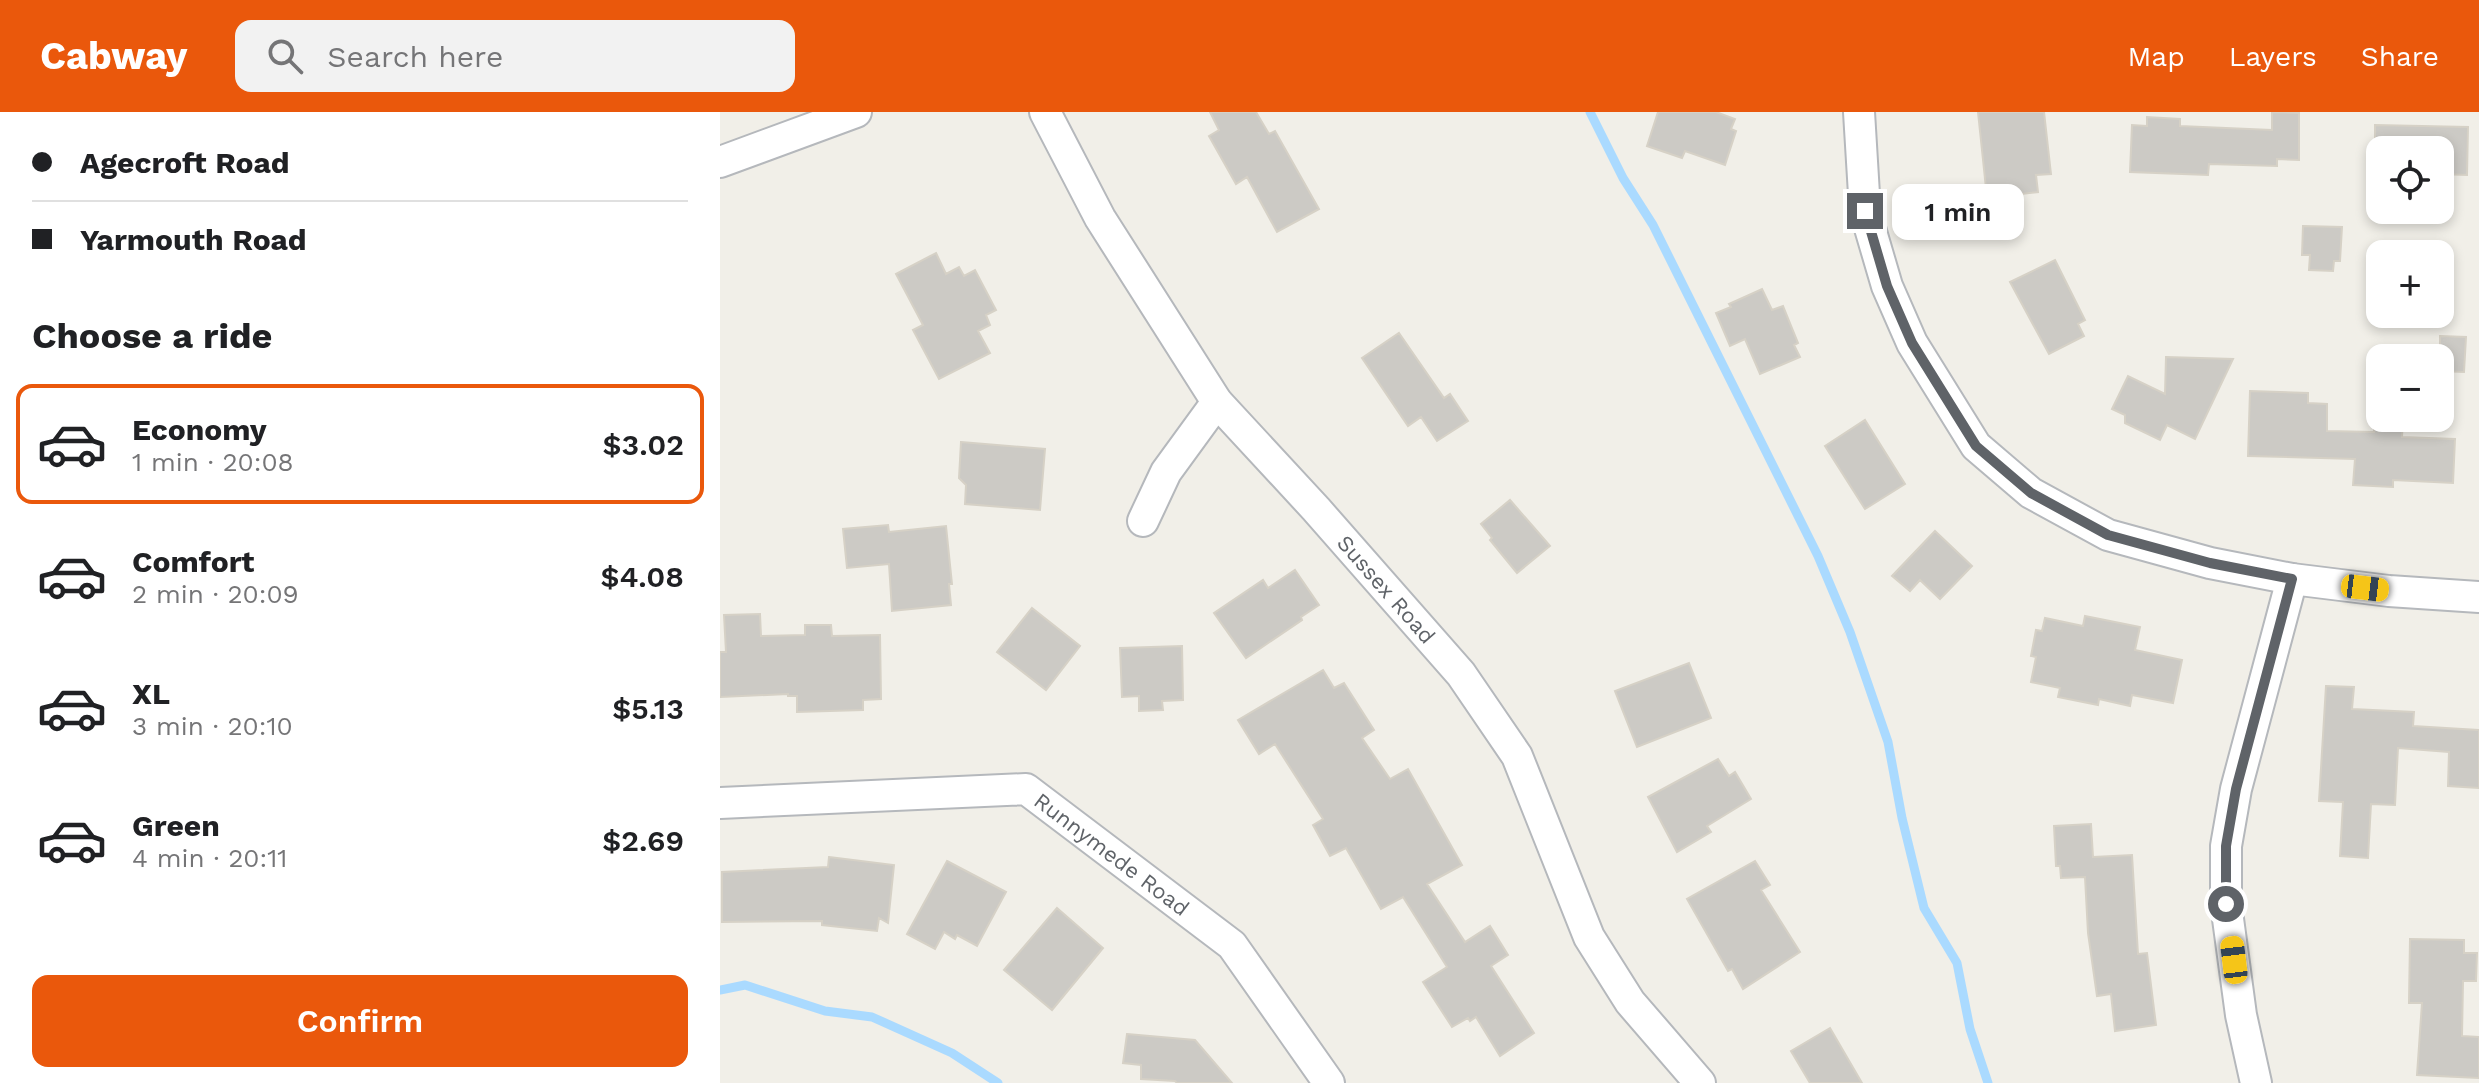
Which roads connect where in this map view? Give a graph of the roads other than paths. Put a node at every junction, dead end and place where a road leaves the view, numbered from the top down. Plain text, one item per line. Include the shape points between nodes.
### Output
1 (856, 112) edge
2 (1045, 112) edge
3 (1859, 112) edge
4 (720, 162) edge
5 (1217, 402) junction
6 (1143, 521) dead end
7 (2292, 579) junction
8 (2479, 597) edge
9 (720, 803) edge
10 (1329, 1083) edge
11 (1700, 1083) edge
12 (2256, 1083) edge

1 - 4 street
2 - 5 street, Sussex Road via 1100,218
3 - 7 street via 1865,211 1887,286 1912,343 1976,446 2031,493 2108,535
5 - 6 street via 1166,472
5 - 11 street, Sussex Road via 1461,674 1517,756 1589,937 1630,1002
7 - 8 street
7 - 12 street via 2226,846 2226,904
9 - 10 street, Runnymede Road via 1026,789 1232,945

